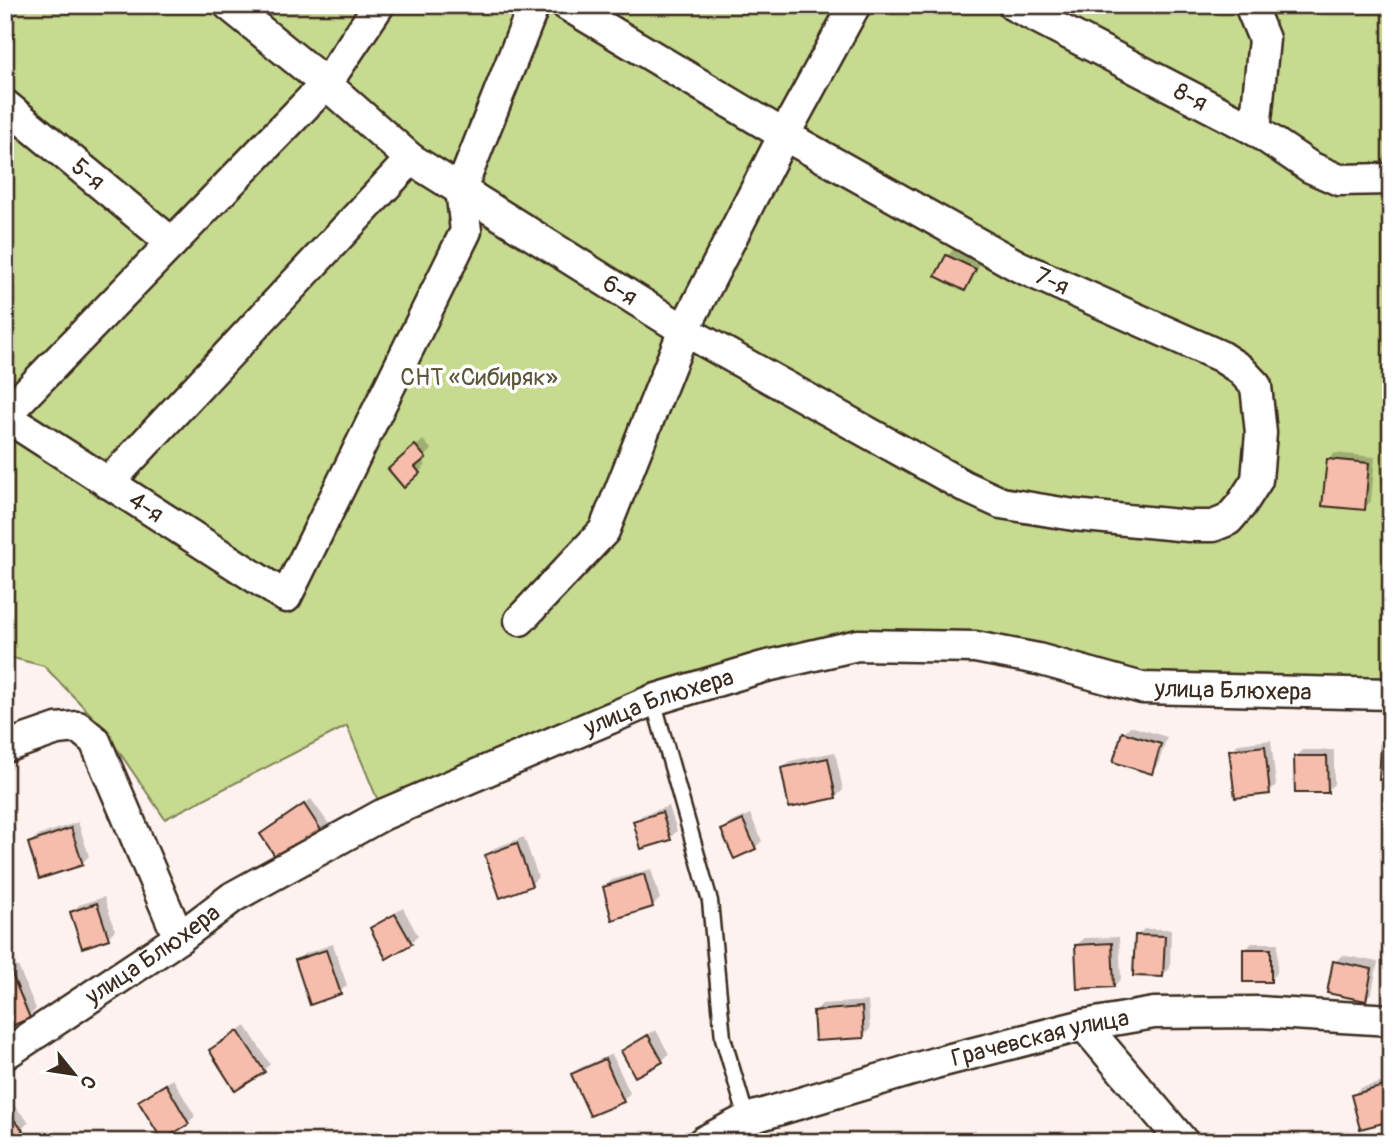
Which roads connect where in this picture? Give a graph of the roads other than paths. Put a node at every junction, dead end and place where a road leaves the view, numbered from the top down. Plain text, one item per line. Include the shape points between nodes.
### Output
1 (229, 5) edge
2 (379, 5) edge
3 (534, 5) edge
4 (567, 5) edge
5 (855, 5) edge
6 (1013, 5) edge
7 (1250, 5) edge
8 (326, 84) junction
9 (5, 105) edge
10 (1255, 130) junction
11 (785, 135) junction
12 (411, 159) junction
13 (1391, 179) edge
14 (461, 189) junction
15 (172, 243) junction
16 (684, 330) junction
17 (5, 415) edge
18 (108, 483) junction
19 (1047, 510) joint
20 (520, 620) dead end
21 (1391, 694) edge
22 (653, 700) junction
23 (5, 747) edge
24 (179, 938) junction
25 (1391, 1020) edge
26 (1084, 1025) junction
27 (5, 1054) edge
28 (747, 1119) junction
29 (704, 1142) edge
30 (1183, 1142) edge

1 - 8 street, 6-я
2 - 8 street
3 - 14 street
4 - 11 street, 7-я
5 - 11 street
6 - 10 street, 8-я
7 - 10 street via 1264,39
8 - 12 street, 6-я
8 - 15 street
9 - 15 street, 5-я
10 - 13 street, 8-я via 1310,167 1339,180
11 - 16 street
11 - 19 street, 7-я via 1018,266 1220,356 1256,386 1261,433 1257,480 1228,520 1213,526 1189,526
12 - 14 street, 6-я
12 - 18 street
14 - 16 street, 6-я
14 - 18 street, 4-я via 466,231 286,597
15 - 17 street
16 - 19 street, 6-я via 966,487 1001,503
16 - 20 street via 604,531
17 - 18 street, 4-я
21 - 22 street, улица Блюхера via 1142,688 975,647 858,645
22 - 24 street, улица Блюхера via 382,815 233,897
22 - 28 lane via 710,901 723,1038
23 - 24 street via 57,729 78,727 94,741
24 - 27 street, улица Блюхера
25 - 26 street, Грачевская улица via 1259,1012 1154,1013
26 - 28 street, Грачевская улица
26 - 30 street
28 - 29 street, Грачевская улица

